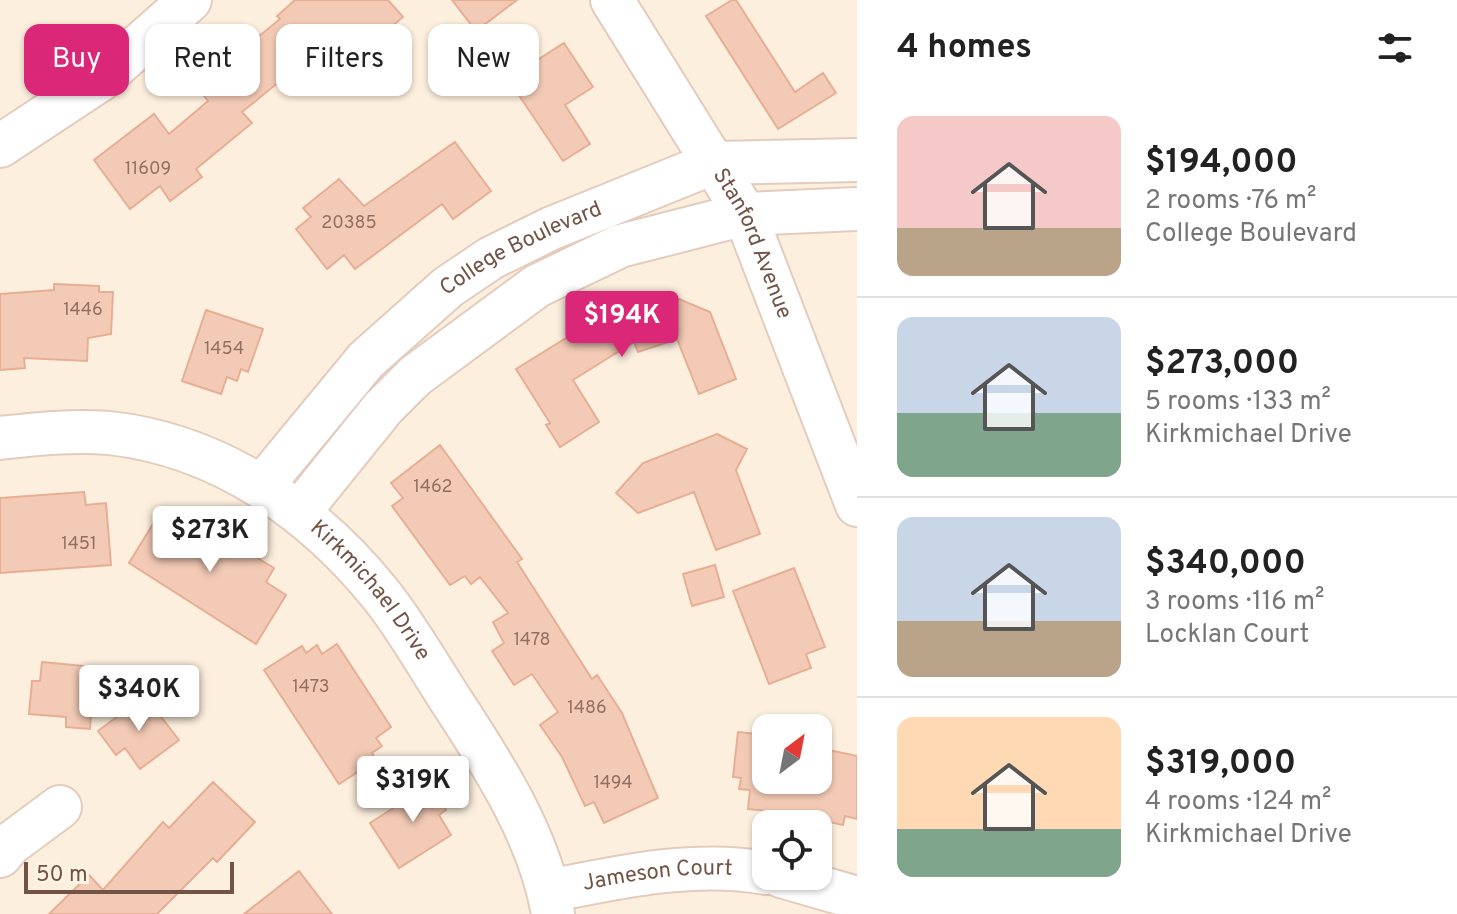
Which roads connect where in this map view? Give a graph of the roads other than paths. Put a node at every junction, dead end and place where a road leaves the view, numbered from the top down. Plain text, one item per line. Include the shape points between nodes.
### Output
1 (190, 0) edge
2 (612, 0) edge
3 (0, 146) edge
4 (857, 160) edge
5 (713, 163) junction
6 (857, 209) edge
7 (745, 214) junction
8 (0, 438) edge
9 (262, 486) junction
10 (857, 505) edge
11 (300, 511) junction
12 (60, 807) dead end
13 (0, 856) edge
14 (752, 870) edge
15 (829, 890) edge
16 (857, 898) edge
17 (551, 903) edge

1 - 3 street via 100,80
2 - 5 street, Stanford Avenue
4 - 5 street, College Boulevard
5 - 7 street, Stanford Avenue
5 - 9 street, College Boulevard via 552,228 491,258 448,287 366,360
6 - 7 street, College Boulevard
7 - 10 street, Stanford Avenue
7 - 11 street, College Boulevard via 620,246 537,286 415,376
8 - 9 street, Kirkmichael Drive via 111,433 205,458
9 - 11 street, Kirkmichael Drive
11 - 17 street, Kirkmichael Drive via 328,534 383,598 481,747 523,823
12 - 13 street
14 - 17 street, Jameson Court via 693,869
15 - 16 street

